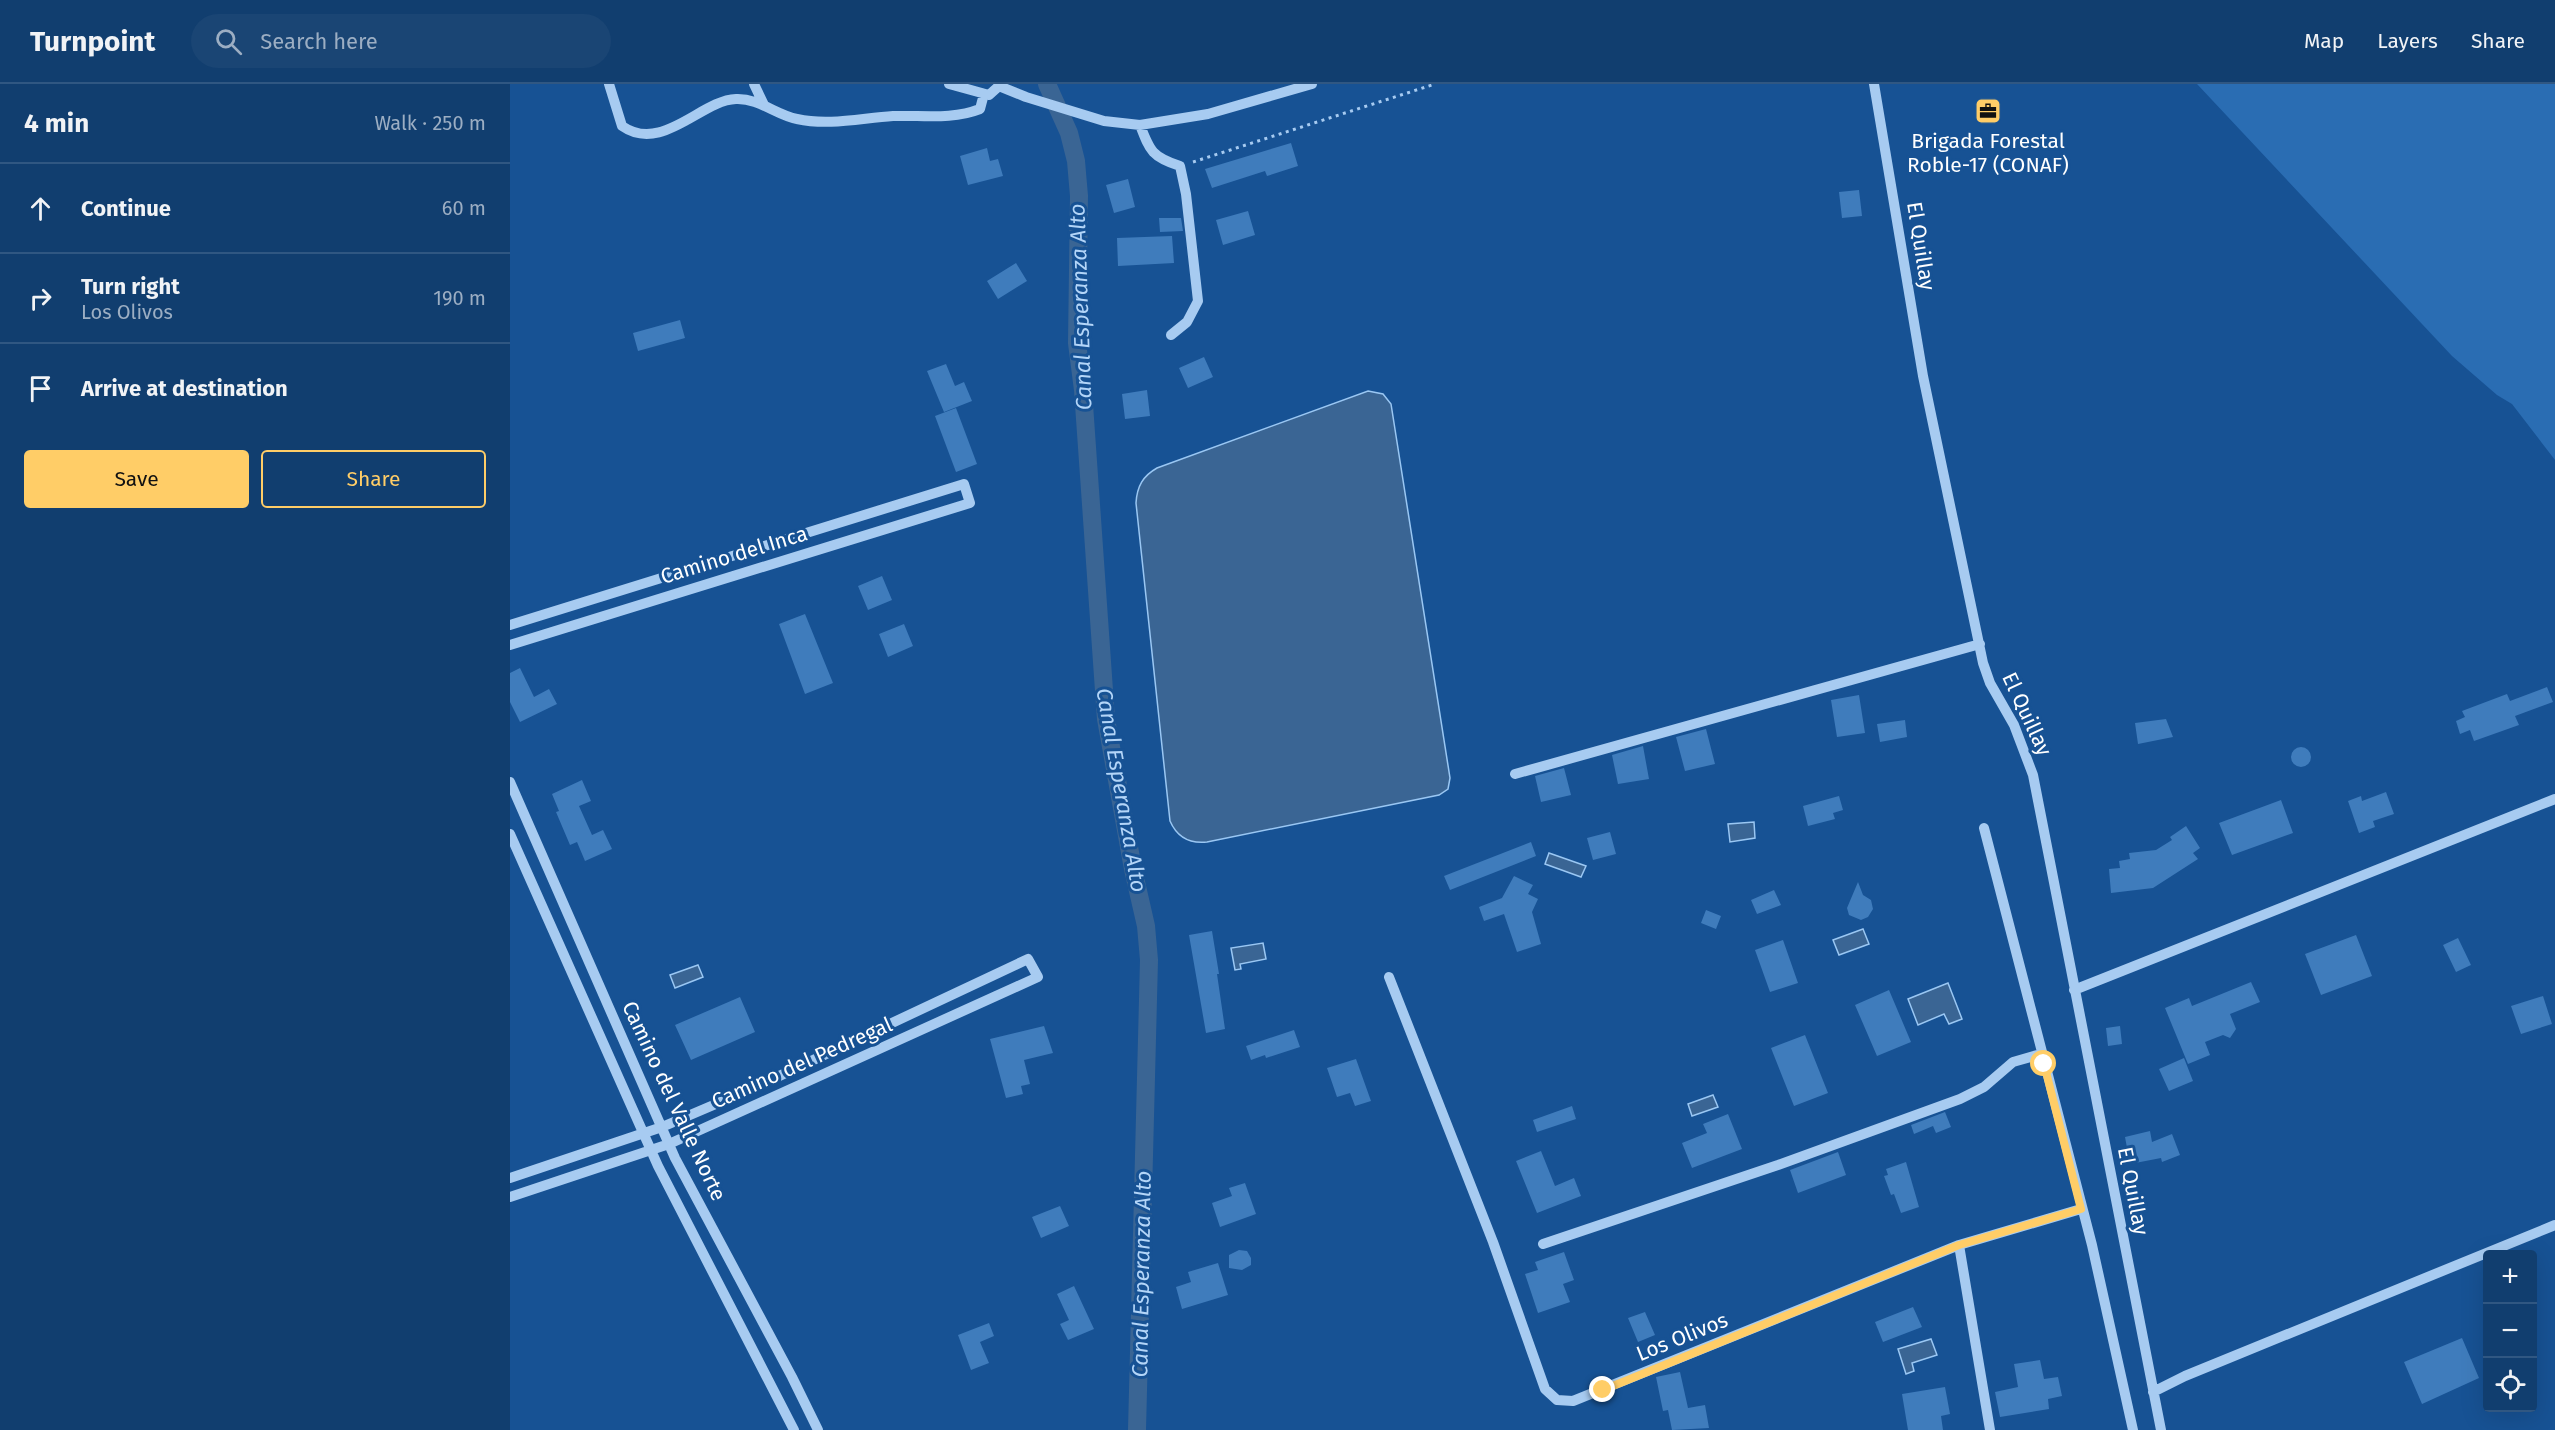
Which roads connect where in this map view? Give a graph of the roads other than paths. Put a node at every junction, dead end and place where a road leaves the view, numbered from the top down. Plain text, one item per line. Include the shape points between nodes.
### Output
1 (609, 84) edge
2 (754, 84) edge
3 (949, 84) edge
4 (1312, 84) edge
5 (1874, 84) edge
6 (999, 85) edge
7 (984, 94) junction
8 (764, 105) junction
9 (1140, 125) junction
10 (1171, 334) dead end
11 (510, 625) edge
12 (1980, 644) junction
13 (510, 645) edge
14 (1515, 774) dead end
15 (510, 782) edge
16 (2555, 800) edge
17 (1984, 828) dead end
18 (510, 834) edge
19 (1389, 977) dead end
20 (2074, 990) junction
21 (2041, 1054) junction
22 (662, 1127) junction
23 (643, 1134) junction
24 (669, 1144) junction
25 (651, 1150) junction
26 (510, 1178) edge
27 (510, 1197) edge
28 (2081, 1209) junction
29 (2555, 1225) edge
30 (1543, 1244) dead end
31 (1959, 1245) junction
32 (2153, 1392) junction
33 (794, 1430) edge
34 (818, 1430) edge
35 (1990, 1430) edge
36 (2133, 1430) edge
37 (2161, 1430) edge

1 - 8 street via 622,126 642,135 678,125 729,100
2 - 8 street
3 - 7 street
4 - 9 street via 1208,114
5 - 12 street, El Quillay via 1923,376
6 - 7 street via 989,95
6 - 9 street via 1068,111
7 - 8 street via 980,109 956,115 851,121 807,121
9 - 10 street via 1150,152 1180,166 1186,194 1198,301 1187,322
11 - 13 street, Camino del Inca via 964,484 970,504
12 - 14 street
12 - 20 street, El Quillay via 1990,683 2014,725 2033,775
15 - 22 street, Camino del Valle Norte
16 - 20 street
17 - 21 street
18 - 23 street, Camino del Valle Norte
19 - 31 street, Los Olivos via 1493,1242 1545,1389 1557,1400 1574,1401
20 - 32 street, El Quillay
21 - 28 street
21 - 30 street via 2013,1062 1984,1087 1960,1099
22 - 23 street, Camino del Pedregal
22 - 24 street, Camino del Valle Norte
22 - 24 street, Camino del Pedregal via 1028,959 1038,977
23 - 25 street, Camino del Valle Norte
23 - 26 street, Camino del Pedregal
24 - 25 street, Camino del Pedregal
24 - 34 street, Camino del Valle Norte
25 - 27 street, Camino del Pedregal
25 - 33 street, Camino del Valle Norte
28 - 31 street, Los Olivos
28 - 36 street
29 - 32 street
31 - 35 street
32 - 37 street, El Quillay

